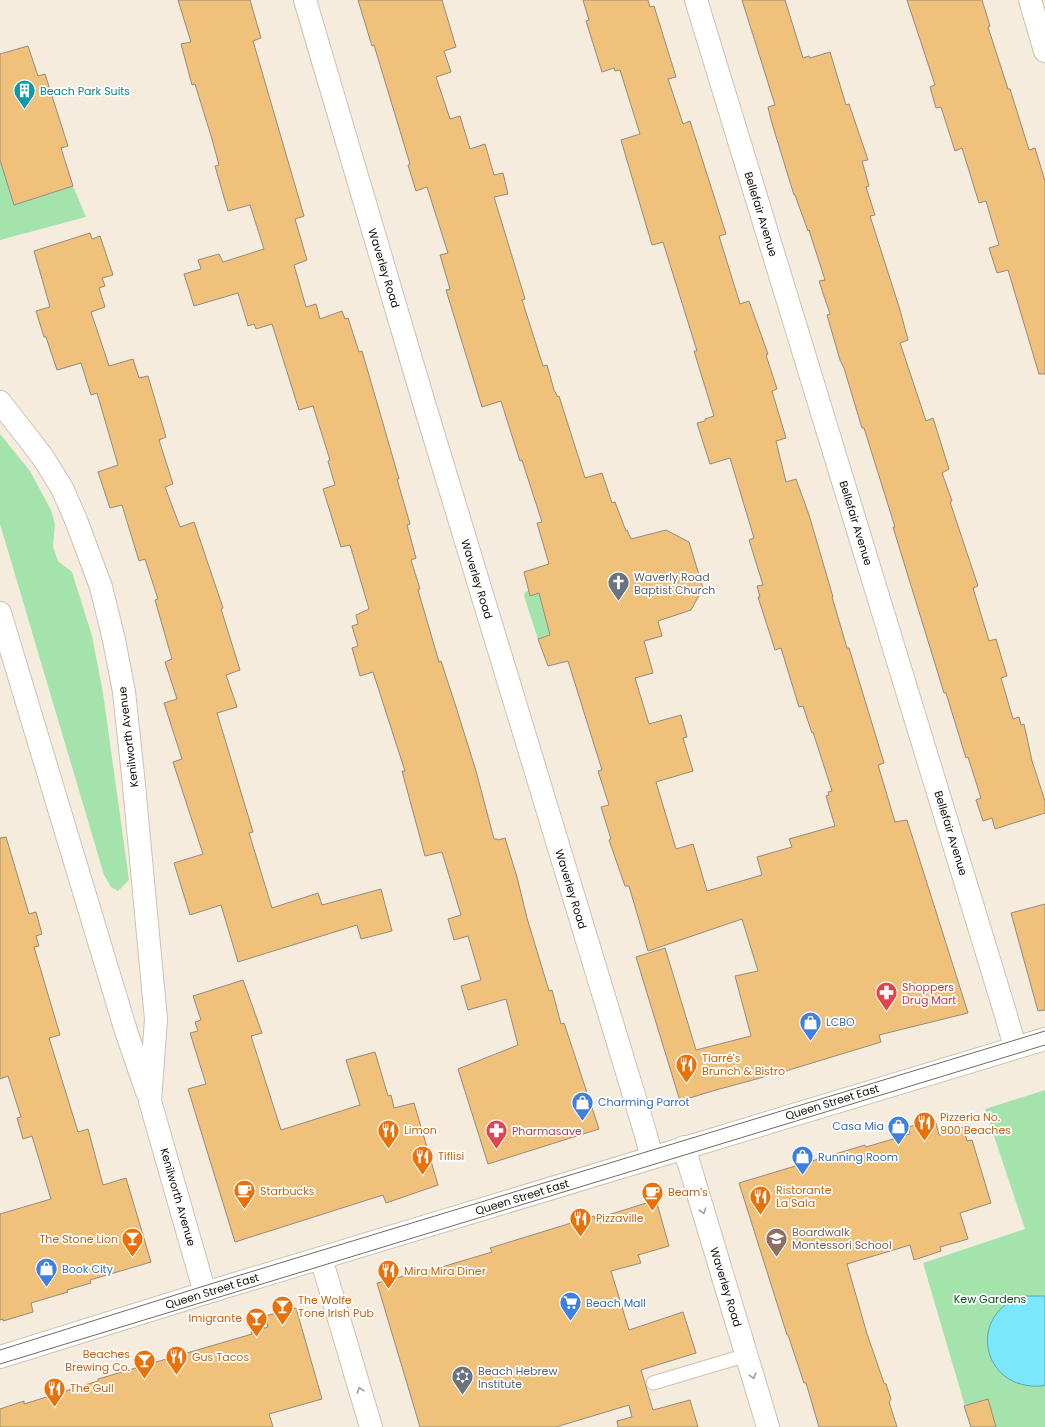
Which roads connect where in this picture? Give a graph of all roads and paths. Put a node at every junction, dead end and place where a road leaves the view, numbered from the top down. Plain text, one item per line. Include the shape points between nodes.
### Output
1 (305, 0) edge
2 (696, 0) edge
3 (1030, 0) edge
4 (1045, 51) edge
5 (0, 402) edge
6 (0, 613) edge
7 (1045, 1039) edge
8 (1015, 1047) junction
9 (150, 1101) junction
10 (684, 1147) junction
11 (652, 1157) junction
12 (320, 1258) junction
13 (205, 1293) junction
14 (747, 1355) junction
15 (0, 1357) edge
16 (653, 1383) dead end
17 (371, 1427) edge
18 (768, 1427) edge

1 - 11 street, Waverley Road
2 - 8 street, Bellefair Avenue
3 - 4 street
5 - 9 street, Kenilworth Avenue via 42,456 62,488 101,587 114,640 124,692 133,767 156,1019
6 - 9 street, Kenilworth Avenue via 126,1031
7 - 8 street, Queen Street East
8 - 10 street, Queen Street East
9 - 13 street, Kenilworth Avenue
10 - 11 street, Queen Street East
10 -> 14 street, Waverley Road
11 - 12 street, Queen Street East
12 - 13 street, Queen Street East
17 -> 12 street
13 - 15 street, Queen Street East
14 - 16 lane
14 -> 18 street, Waverley Road

